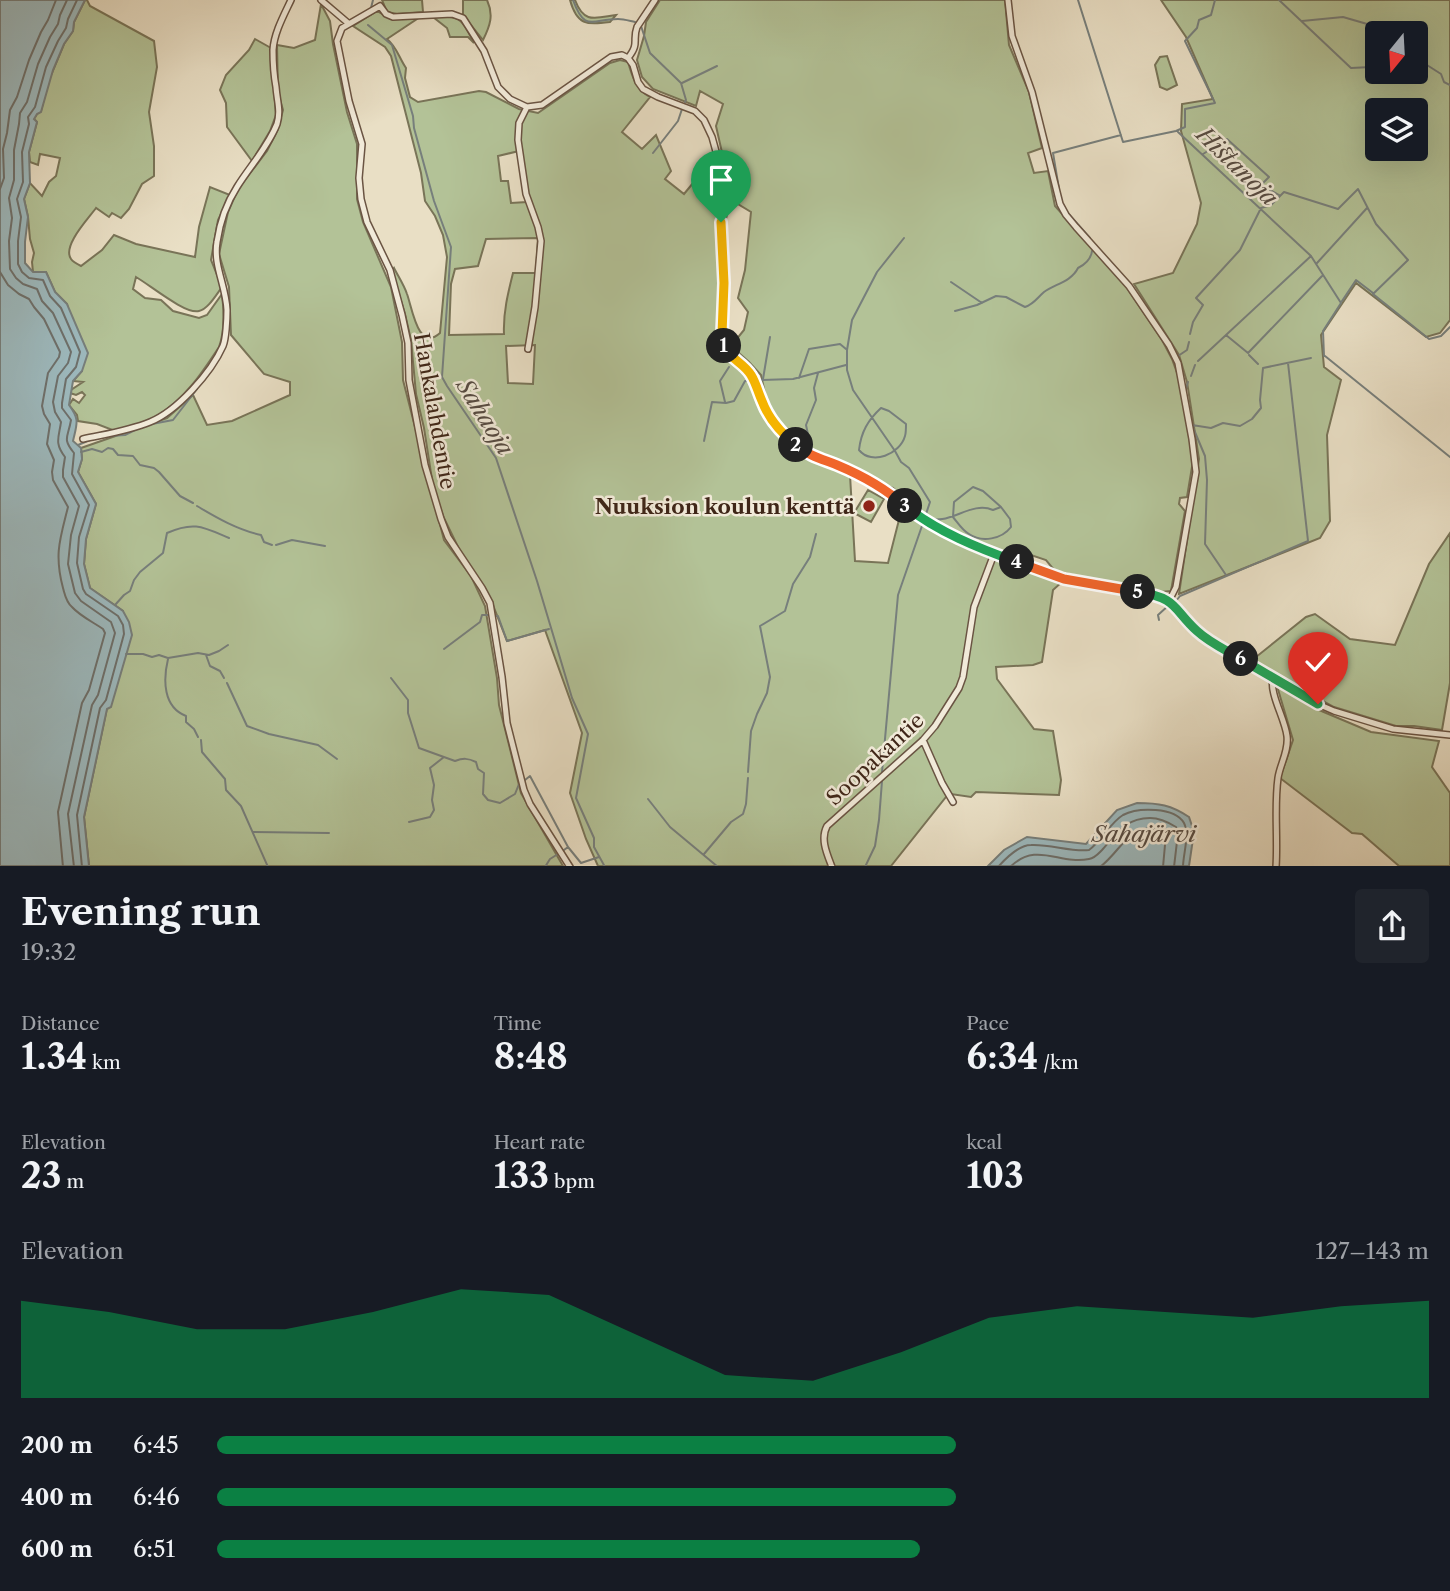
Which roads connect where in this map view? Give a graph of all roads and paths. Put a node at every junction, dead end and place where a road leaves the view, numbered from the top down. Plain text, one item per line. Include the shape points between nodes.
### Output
1 (291, 0) edge
2 (321, 0) edge
3 (655, 0) edge
4 (1008, 0) edge
5 (380, 3) edge
6 (348, 23) junction
7 (628, 58) junction
8 (527, 107) junction
9 (528, 349) dead end
10 (83, 439) dead end
11 (994, 554) junction
12 (1169, 601) junction
13 (1273, 678) junction
14 (1450, 735) edge
15 (923, 740) junction
16 (953, 802) dead end
17 (570, 866) edge
18 (832, 866) edge
19 (1276, 866) edge

1 - 10 street via 274,42 277,124 221,219 216,253 226,300 224,344 198,382 159,418 118,433
2 - 6 street
3 - 7 street via 637,27 635,48
4 - 12 street via 1012,36 1035,102 1059,204 1138,298 1180,371 1196,472 1176,587
5 - 6 street
5 - 8 street via 393,17 452,14 463,18 484,51 498,87
6 - 17 street, Hankalahdentie via 338,34 337,49 362,144 359,189 402,315 431,488 448,537 490,603 507,723 524,790
7 - 8 street via 611,57 542,105
7 - 11 street via 643,89 695,111 712,137 728,195 721,228 723,344 752,376 772,422 808,454 860,477 918,516
8 - 9 street via 519,123 518,140 528,201 541,240
11 - 12 street via 1064,579
11 - 15 street, Soopakantie via 974,607 959,688
12 - 13 street via 1205,638
13 - 14 street via 1318,704 1369,722
13 - 19 street via 1288,741 1278,779
15 - 16 street
15 - 18 street, Soopakantie via 827,826 823,836

